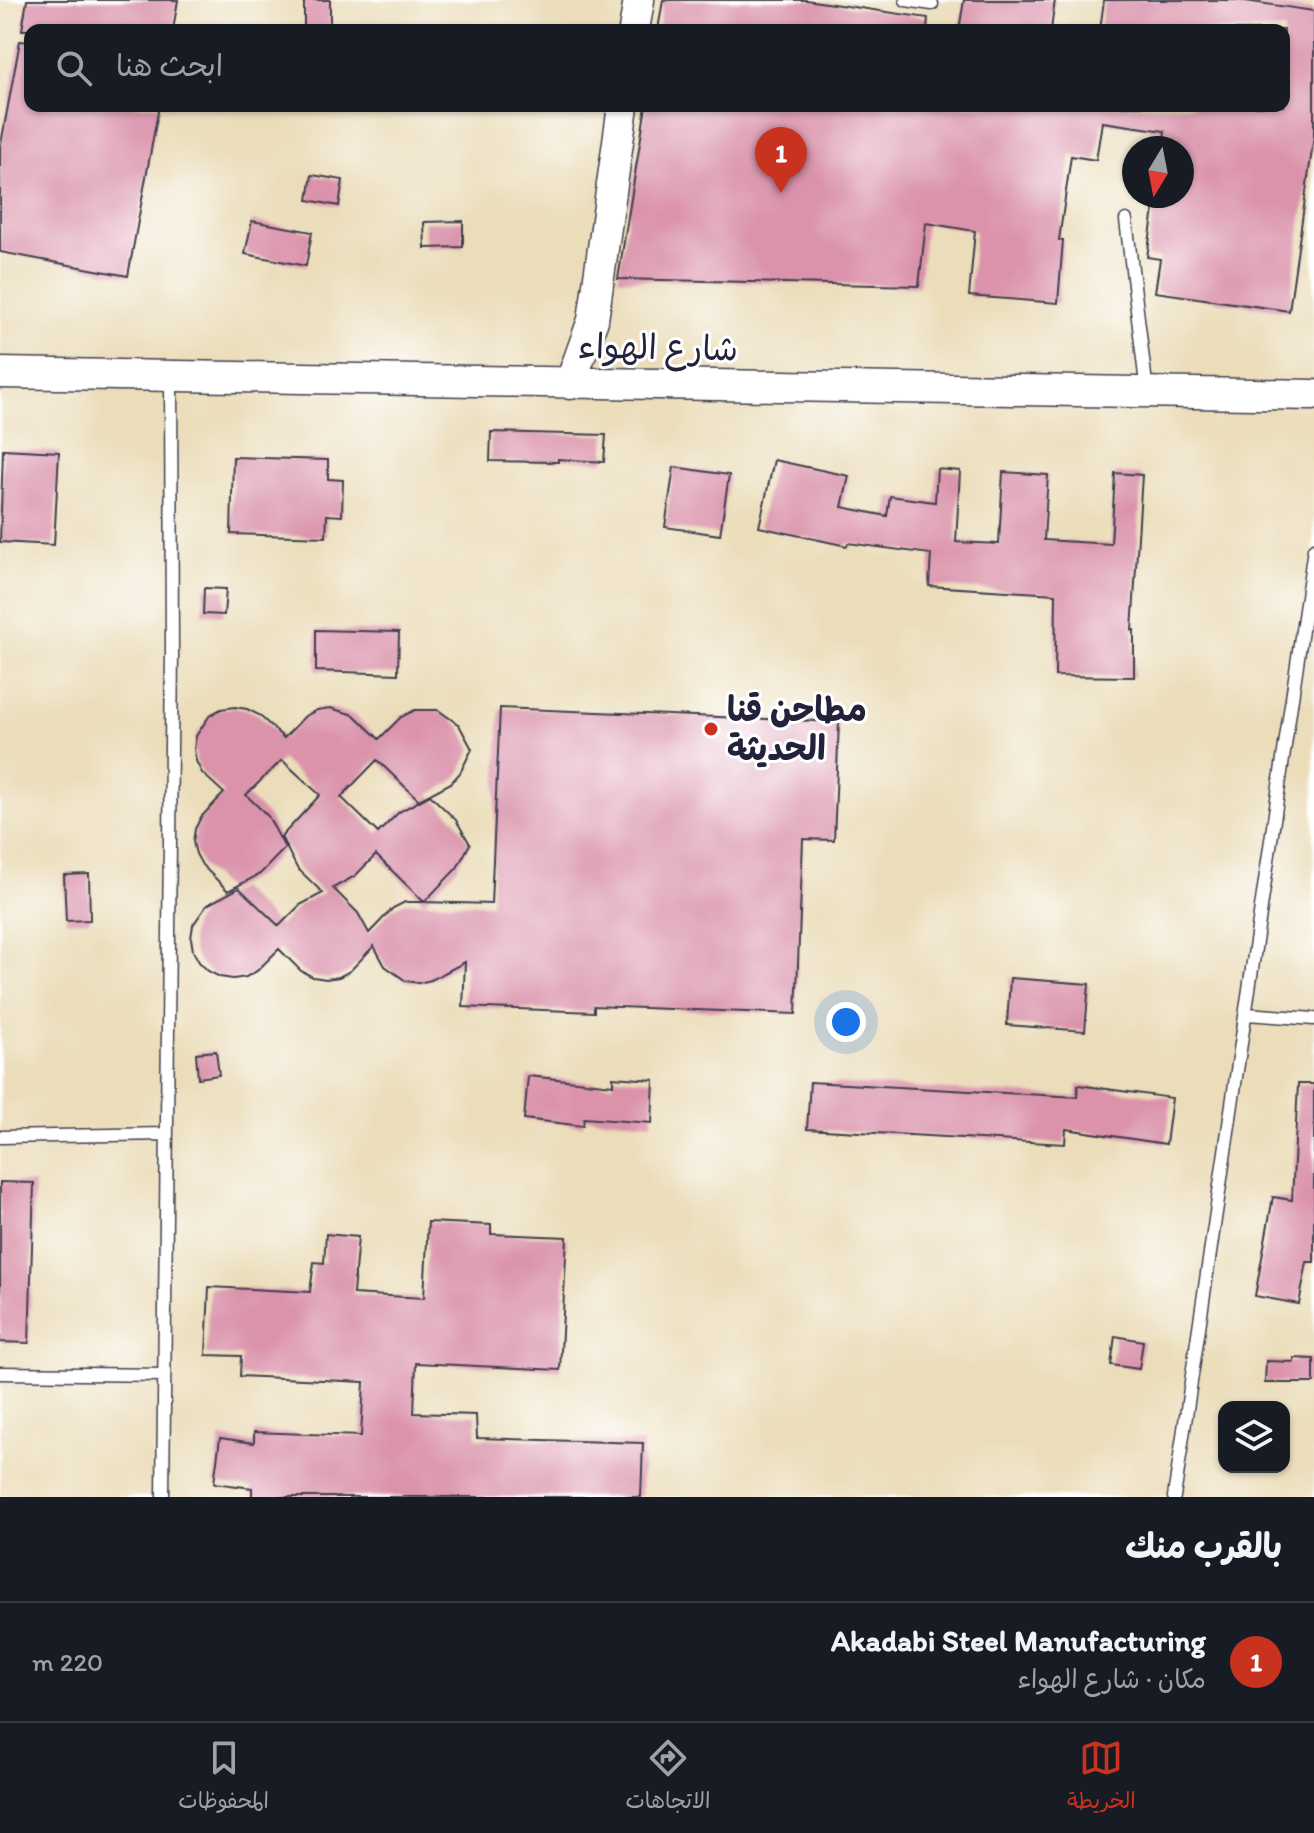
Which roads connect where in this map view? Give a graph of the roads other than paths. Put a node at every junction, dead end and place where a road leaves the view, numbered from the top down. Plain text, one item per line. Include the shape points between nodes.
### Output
1 (639, 0) edge
2 (906, 0) edge
3 (932, 4) dead end
4 (635, 24) edge
5 (622, 112) edge
6 (1126, 220) dead end
7 (0, 373) edge
8 (171, 376) junction
9 (570, 384) junction
10 (1147, 392) junction
11 (1314, 395) edge
12 (1314, 549) edge
13 (1247, 1014) junction
14 (1314, 1019) edge
15 (167, 1134) junction
16 (0, 1137) edge
17 (0, 1373) edge
18 (164, 1375) junction
19 (163, 1497) edge
20 (1174, 1497) edge

1 - 4 street
2 - 3 lane
5 - 9 street via 593,320
6 - 10 lane
7 - 8 street, شارع الهواء
8 - 9 street, شارع الهواء
8 - 15 lane
9 - 10 street, شارع الهواء
10 - 11 street, شارع الهواء
12 - 13 lane
13 - 14 lane
13 - 20 lane
15 - 16 lane
15 - 18 lane
17 - 18 lane
18 - 19 lane

